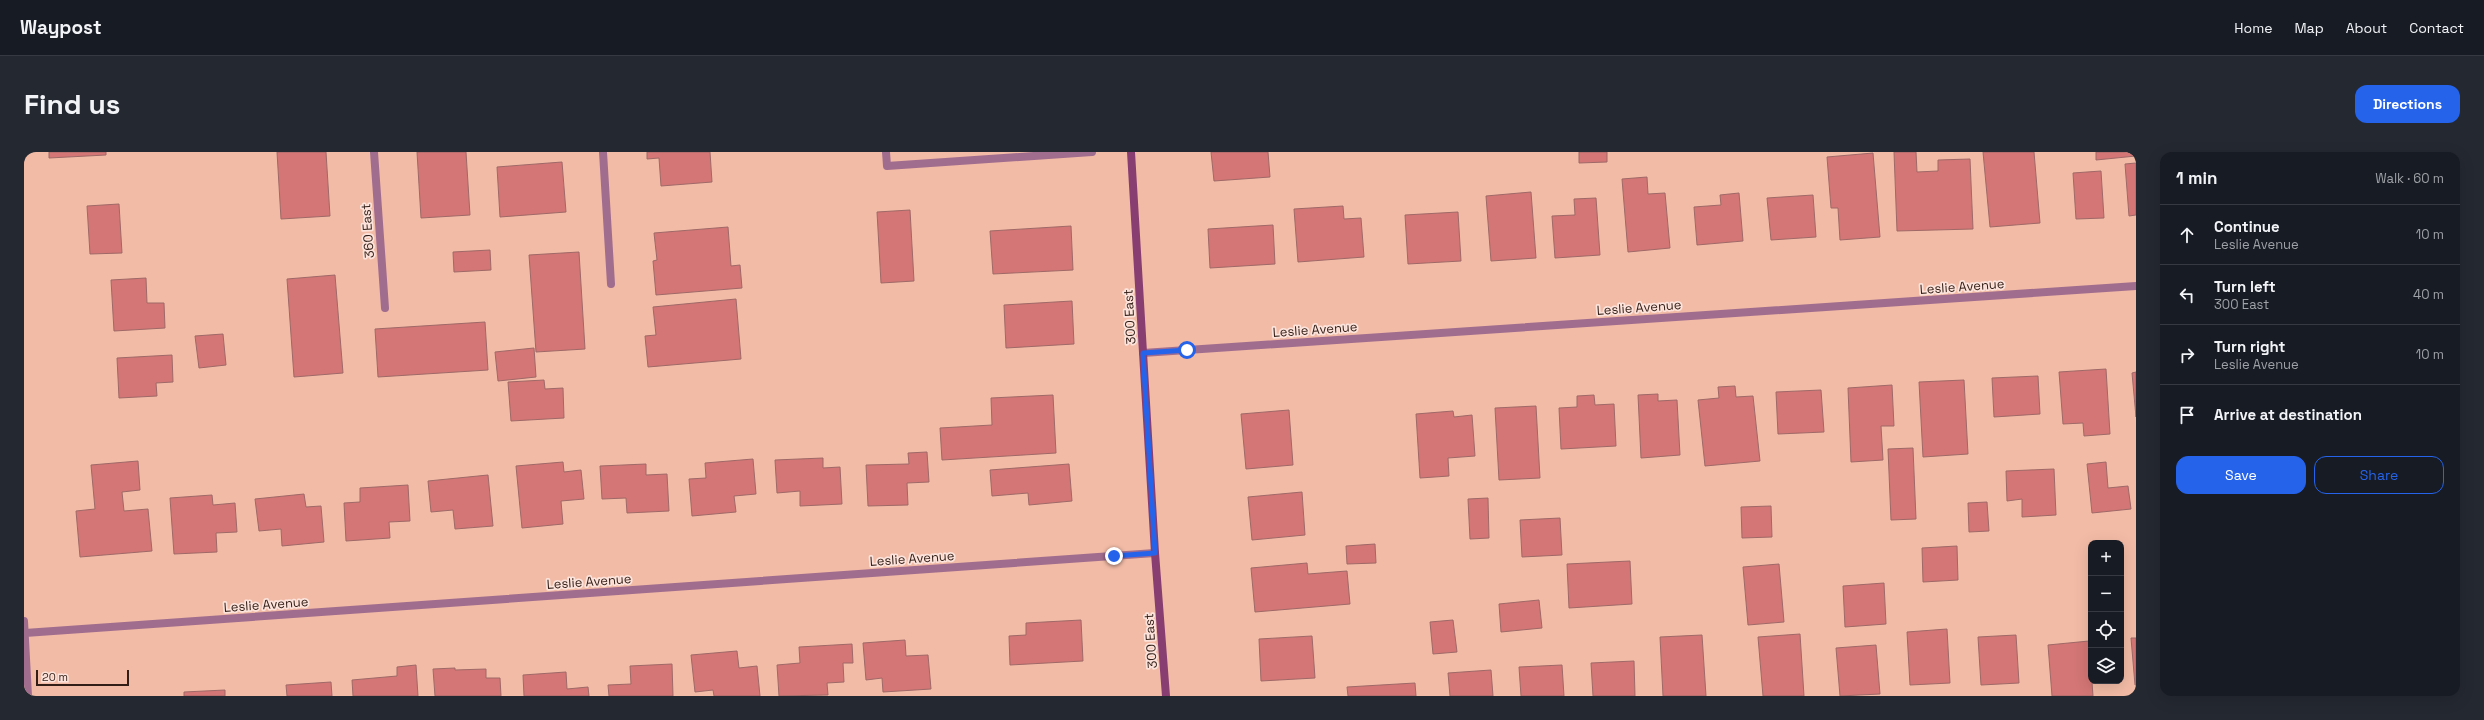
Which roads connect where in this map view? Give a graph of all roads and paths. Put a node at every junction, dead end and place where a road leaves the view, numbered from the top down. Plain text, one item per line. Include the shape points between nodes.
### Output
1 (374, 152) edge
2 (603, 152) edge
3 (886, 152) edge
4 (1092, 152) edge
5 (1131, 152) edge
6 (611, 284) dead end
7 (2136, 286) edge
8 (385, 308) dead end
9 (1143, 353) junction
10 (1155, 553) junction
11 (24, 621) edge
12 (25, 633) edge
13 (28, 696) edge
14 (1166, 696) edge

1 - 8 street, 360 East
2 - 6 street
3 - 4 street via 887,166
5 - 9 street, 300 East
7 - 9 street, Leslie Avenue
9 - 10 street, 300 East
10 - 12 street, Leslie Avenue
10 - 14 street, 300 East
11 - 12 street
12 - 13 street

